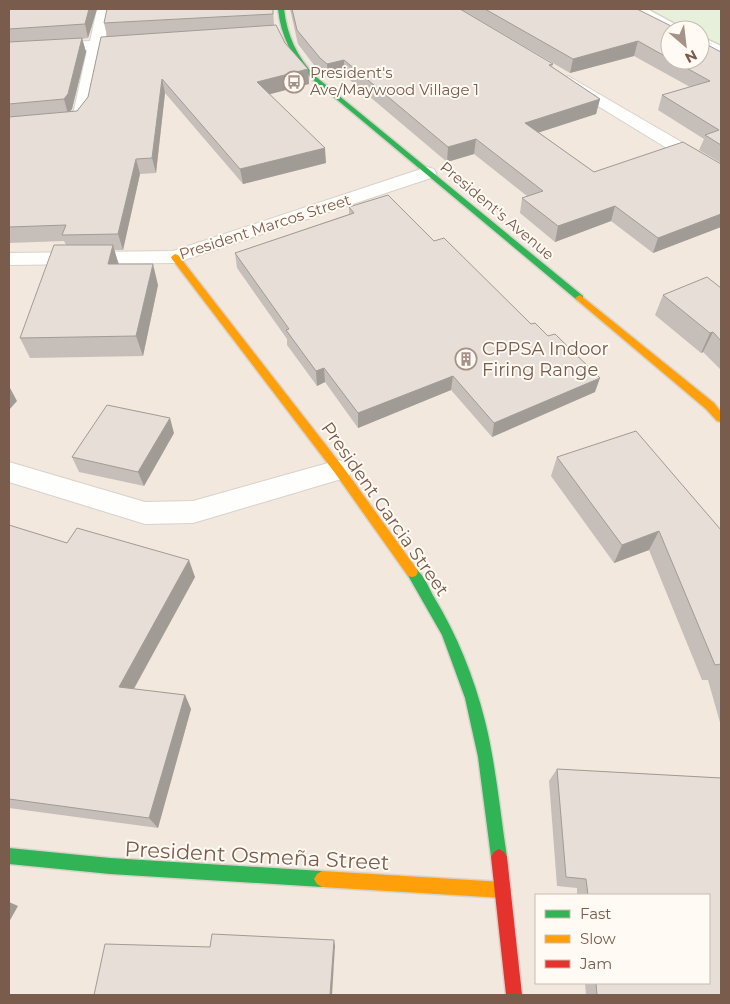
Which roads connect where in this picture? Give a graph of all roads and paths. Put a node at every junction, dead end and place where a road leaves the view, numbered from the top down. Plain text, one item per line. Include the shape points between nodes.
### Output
1 (104, 9) edge
2 (281, 9) edge
3 (638, 9) edge
4 (660, 20) edge
5 (154, 42) edge
6 (95, 46) junction
7 (9, 50) edge
8 (558, 75) edge
9 (9, 126) edge
10 (427, 173) junction
11 (721, 173) edge
12 (175, 257) junction
13 (9, 259) edge
14 (721, 418) edge
15 (339, 470) junction
16 (9, 472) edge
17 (9, 856) edge
18 (503, 890) junction
19 (514, 995) edge

1 - 6 street
2 - 10 street, President's Avenue via 277,33 293,56 313,77
3 - 4 lane
5 - 6 street
6 - 7 street
6 - 9 street via 82,111 74,120
8 - 11 street
10 - 12 street, President Marcos Street
10 - 14 street, President's Avenue
12 - 13 street, President Marcos Street
12 - 15 street, President Garcia Street
15 - 16 street via 193,512 145,513
15 - 18 street, President Garcia Street via 429,597 462,666 483,742
17 - 18 street, President Osmeña Street via 110,866
18 - 19 street, President Garcia Street

